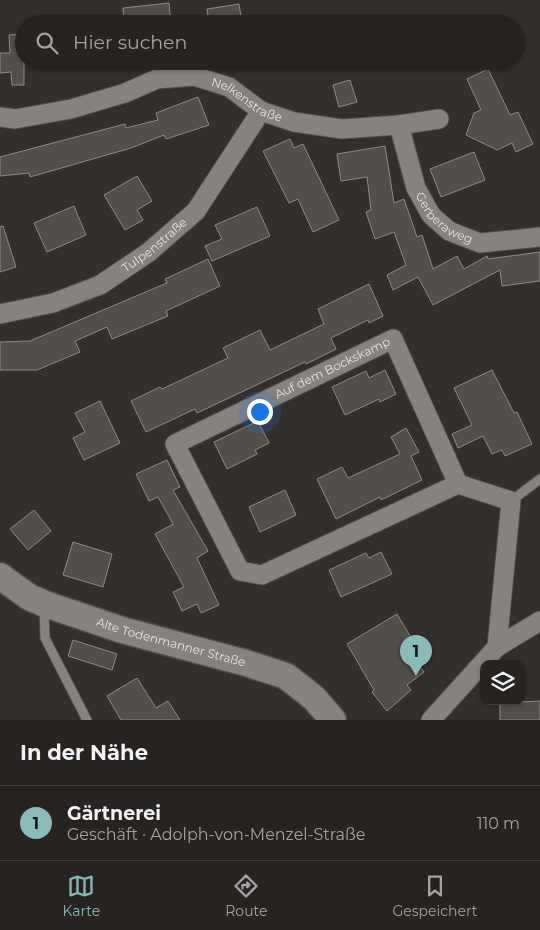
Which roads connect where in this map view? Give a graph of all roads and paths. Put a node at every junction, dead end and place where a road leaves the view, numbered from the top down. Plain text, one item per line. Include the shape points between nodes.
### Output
1 (261, 111) junction
2 (0, 117) edge
3 (439, 119) dead end
4 (399, 126) junction
5 (540, 237) edge
6 (0, 314) edge
7 (540, 479) edge
8 (458, 484) junction
9 (511, 501) junction
10 (0, 576) edge
11 (44, 604) junction
12 (540, 621) edge
13 (497, 648) junction
14 (87, 720) edge
15 (333, 720) edge
16 (431, 720) edge

1 - 2 street, Nelkenstraße via 228,87 194,76 157,79 71,109 15,118
1 - 4 street, Nelkenstraße via 294,122 342,129
1 - 6 street, Tulpenstraße via 196,212 149,252 100,286 53,303
3 - 4 street, Nelkenstraße
4 - 5 street, Gerberaweg via 416,188 431,215 449,230 480,243
7 - 9 lane
8 - 8 street, Auf dem Bockskamp via 262,575 240,571 175,444 393,339
8 - 9 street
9 - 13 street
10 - 11 street, Alte Todenmanner Straße
11 - 14 lane via 44,638
11 - 15 street, Alte Todenmanner Straße via 122,630 286,676 314,698
12 - 13 street
13 - 16 street

